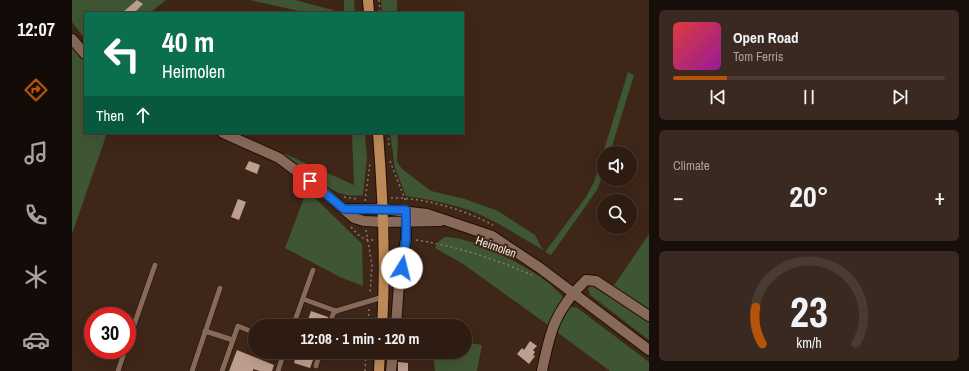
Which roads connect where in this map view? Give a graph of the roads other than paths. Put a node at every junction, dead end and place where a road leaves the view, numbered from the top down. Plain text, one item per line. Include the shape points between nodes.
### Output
1 (368, 0) edge
2 (369, 12) edge
3 (72, 39) edge
4 (84, 53) edge
5 (225, 134) edge
6 (378, 134) edge
7 (344, 209) junction
8 (384, 209) junction
9 (406, 210) junction
10 (444, 221) junction
11 (384, 222) junction
12 (407, 222) junction
13 (154, 265) dead end
14 (313, 270) dead end
15 (220, 288) dead end
16 (573, 293) junction
17 (384, 297) junction
18 (303, 299) junction
19 (336, 311) junction
20 (649, 316) edge
21 (136, 318) edge
22 (296, 319) edge
23 (331, 319) edge
24 (382, 319) edge
25 (396, 319) edge
26 (248, 330) edge
27 (205, 331) junction
28 (233, 340) junction
29 (649, 350) edge
30 (122, 359) edge
31 (282, 359) edge
32 (318, 359) edge
33 (380, 359) edge
34 (392, 359) edge
35 (316, 366) dead end
36 (118, 371) edge
37 (192, 371) edge
38 (222, 371) edge
39 (278, 371) edge
40 (379, 371) edge
41 (391, 371) edge
42 (542, 371) edge

1 - 2 main road
3 - 4 street
5 - 7 street, Heimolen via 279,158
6 - 8 main road
7 - 8 street, Heimolen
7 - 11 street, Heimolen via 354,218
8 - 9 street, Heimolen
8 - 11 main road
9 - 10 street, Heimolen
9 - 12 street
10 - 12 street, Heimolen
10 - 16 street, Heimolen via 492,236
11 - 12 street, Heimolen
11 - 17 main road
12 - 25 street
13 - 21 lane
14 - 18 lane
15 - 27 lane
16 - 20 street via 586,280 596,281
16 - 29 street, Heimolen
16 - 42 street via 555,318
17 - 19 lane
17 - 24 main road
18 - 19 lane
18 - 22 lane
19 - 23 lane
26 - 28 lane via 238,326
27 - 28 lane
27 - 37 lane
28 - 38 lane
30 - 36 lane
31 - 39 lane
32 - 35 lane
33 - 40 main road
34 - 41 street

